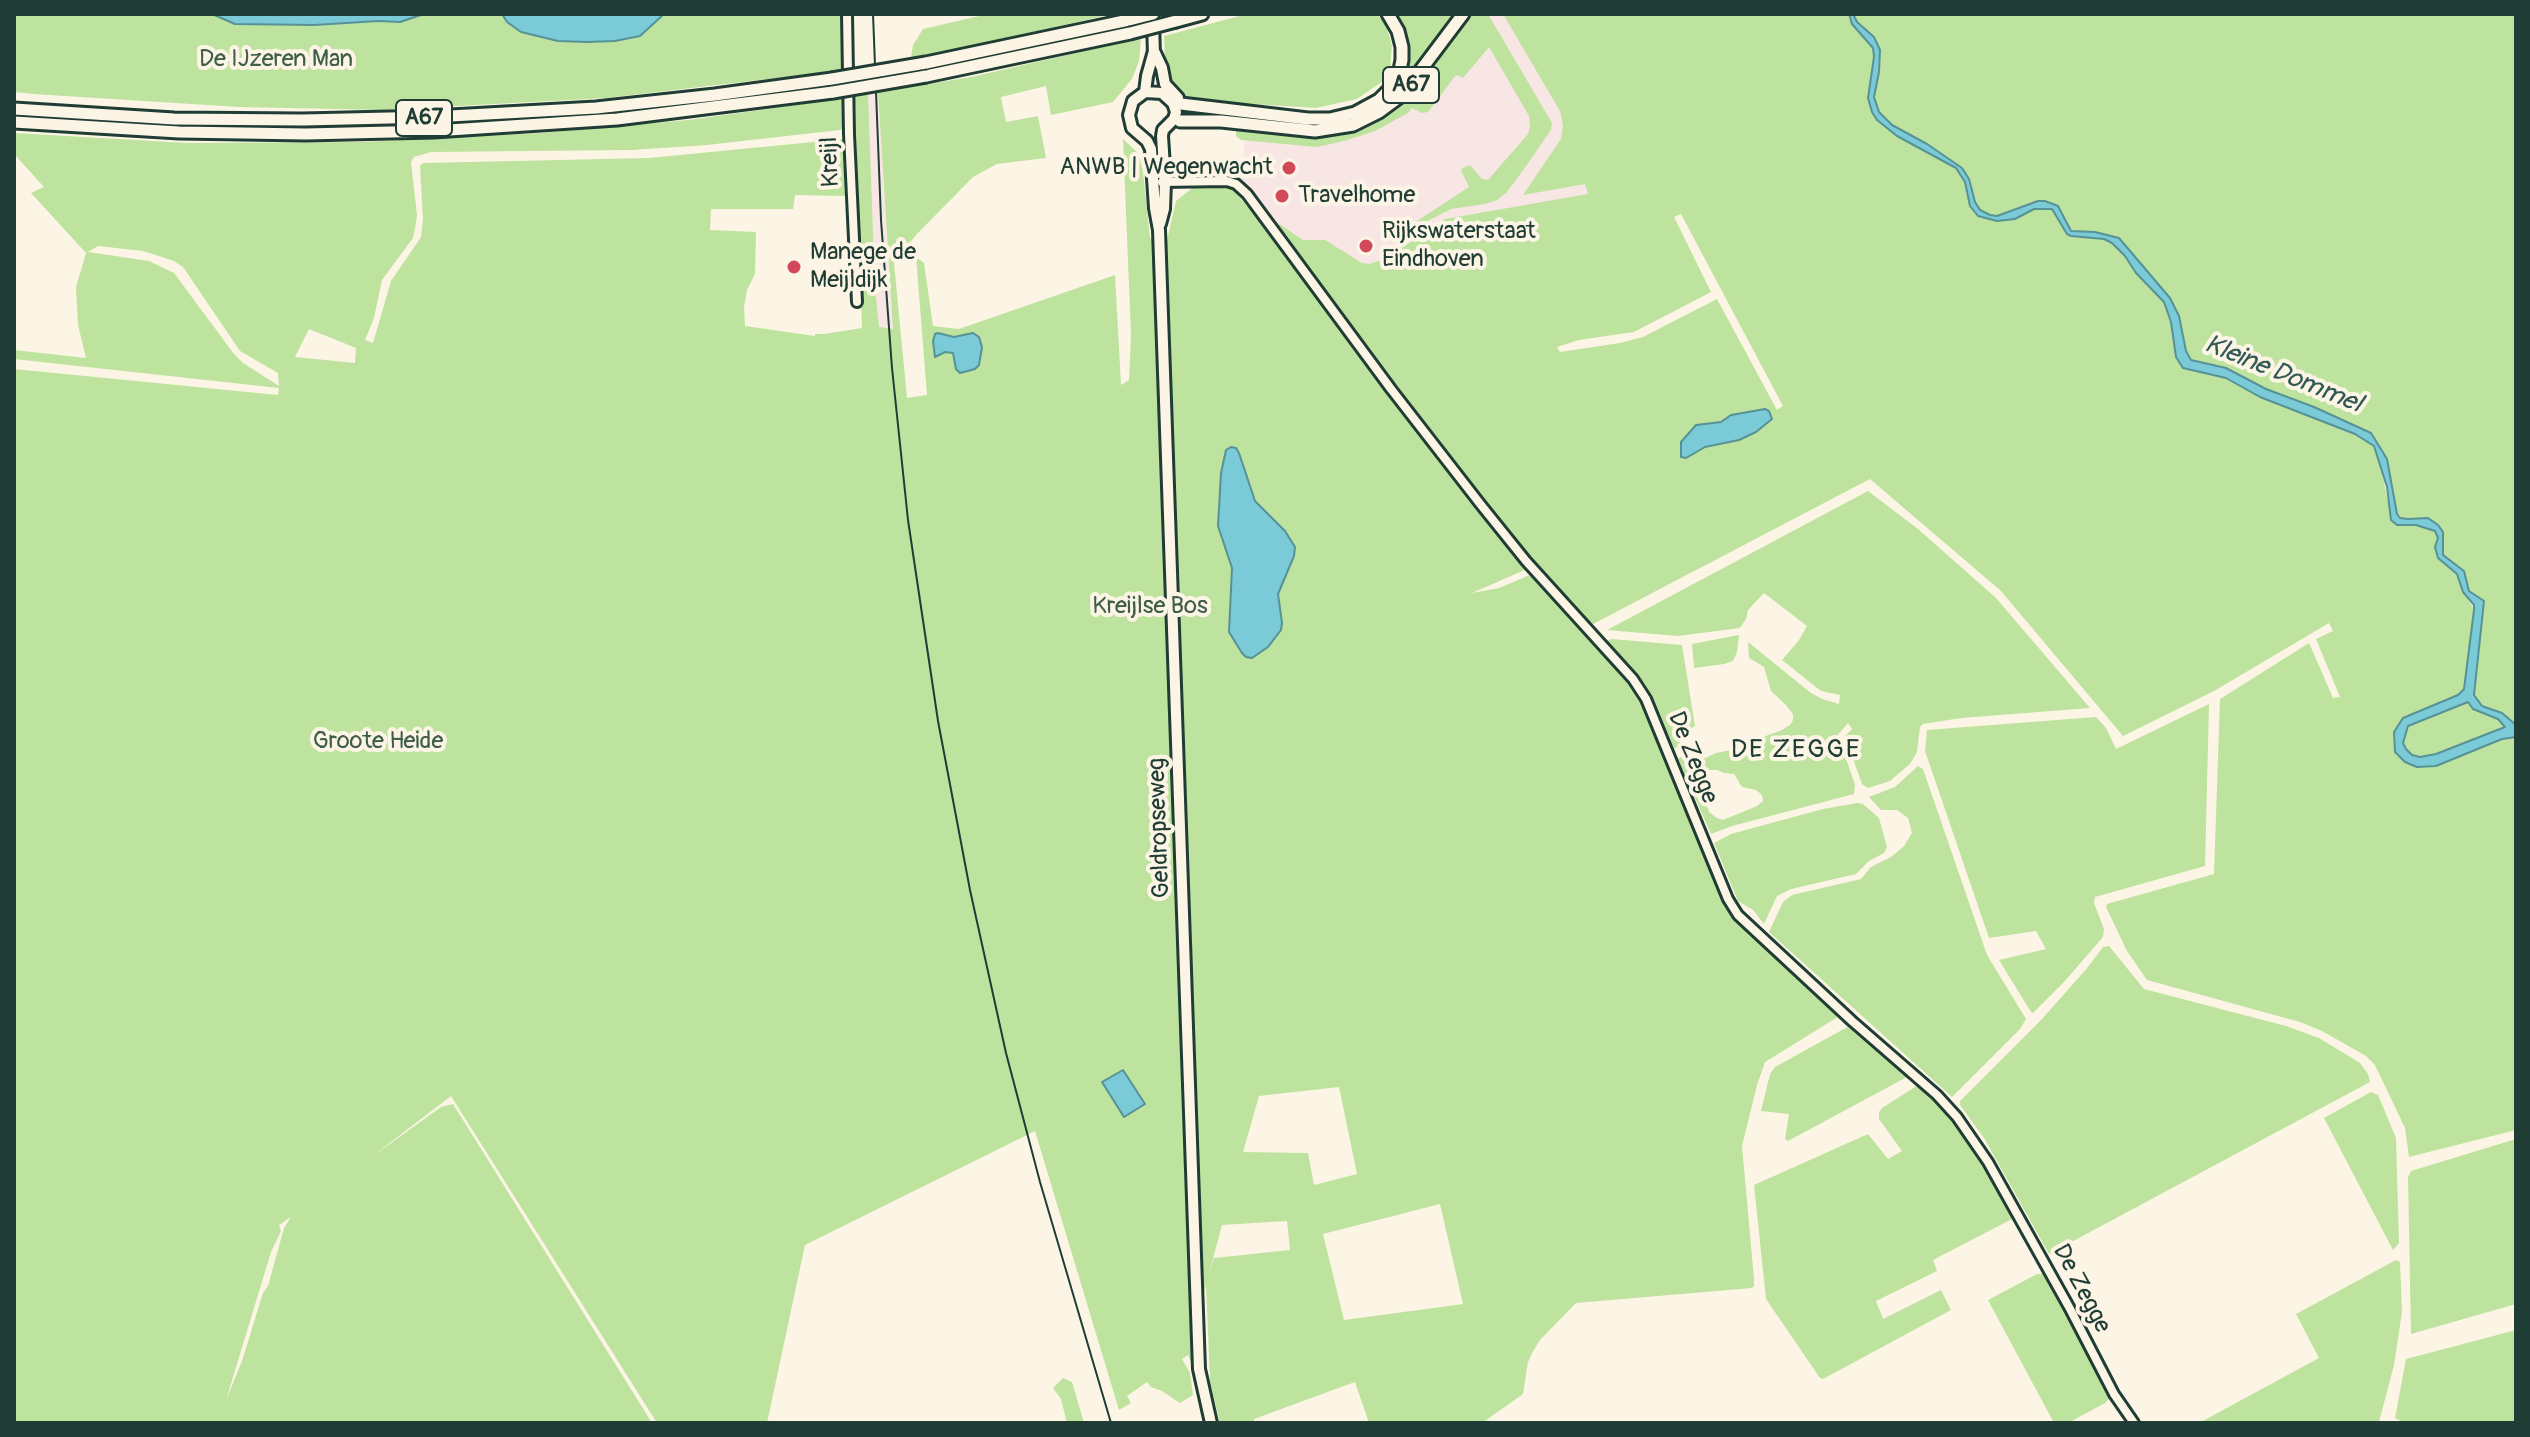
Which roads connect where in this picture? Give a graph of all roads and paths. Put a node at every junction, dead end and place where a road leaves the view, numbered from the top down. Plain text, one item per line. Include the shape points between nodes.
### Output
1 (1153, 14) edge
2 (1202, 14) edge
3 (1388, 14) edge
4 (1463, 14) edge
5 (848, 17) edge
6 (1129, 26) junction
7 (1154, 51) junction
8 (1156, 91) junction
9 (14, 109) edge
10 (1180, 111) junction
11 (1132, 117) junction
12 (14, 122) edge
13 (1164, 135) junction
14 (1159, 182) junction
15 (857, 302) dead end
16 (1211, 1423) edge
17 (2134, 1423) edge

1 - 6 highway, A67, bridge
1 - 7 main road
2 - 6 highway, A67, bridge
3 - 10 highway, A67 via 1400,39 1399,75 1368,107 1320,119 1199,105
4 - 10 highway, A67 via 1408,89 1353,125 1315,131
5 - 15 street, Kreijl
6 - 9 highway, A67, bridge via 832,79 596,108 303,120
6 - 12 highway, A67, bridge via 926,76 617,119 306,134
7 - 8 main road
7 - 8 main road via 1149,71
8 - 10 main road
8 - 11 main road
10 - 13 main road
11 - 13 main road via 1145,132
11 - 14 main road via 1132,128 1151,149
13 - 14 main road
14 - 16 main road, Geldropseweg via 1199,1369
14 - 17 street, De Zegge via 1227,181 1247,194 1481,505 1633,679 1738,915 1957,1117 1988,1162

